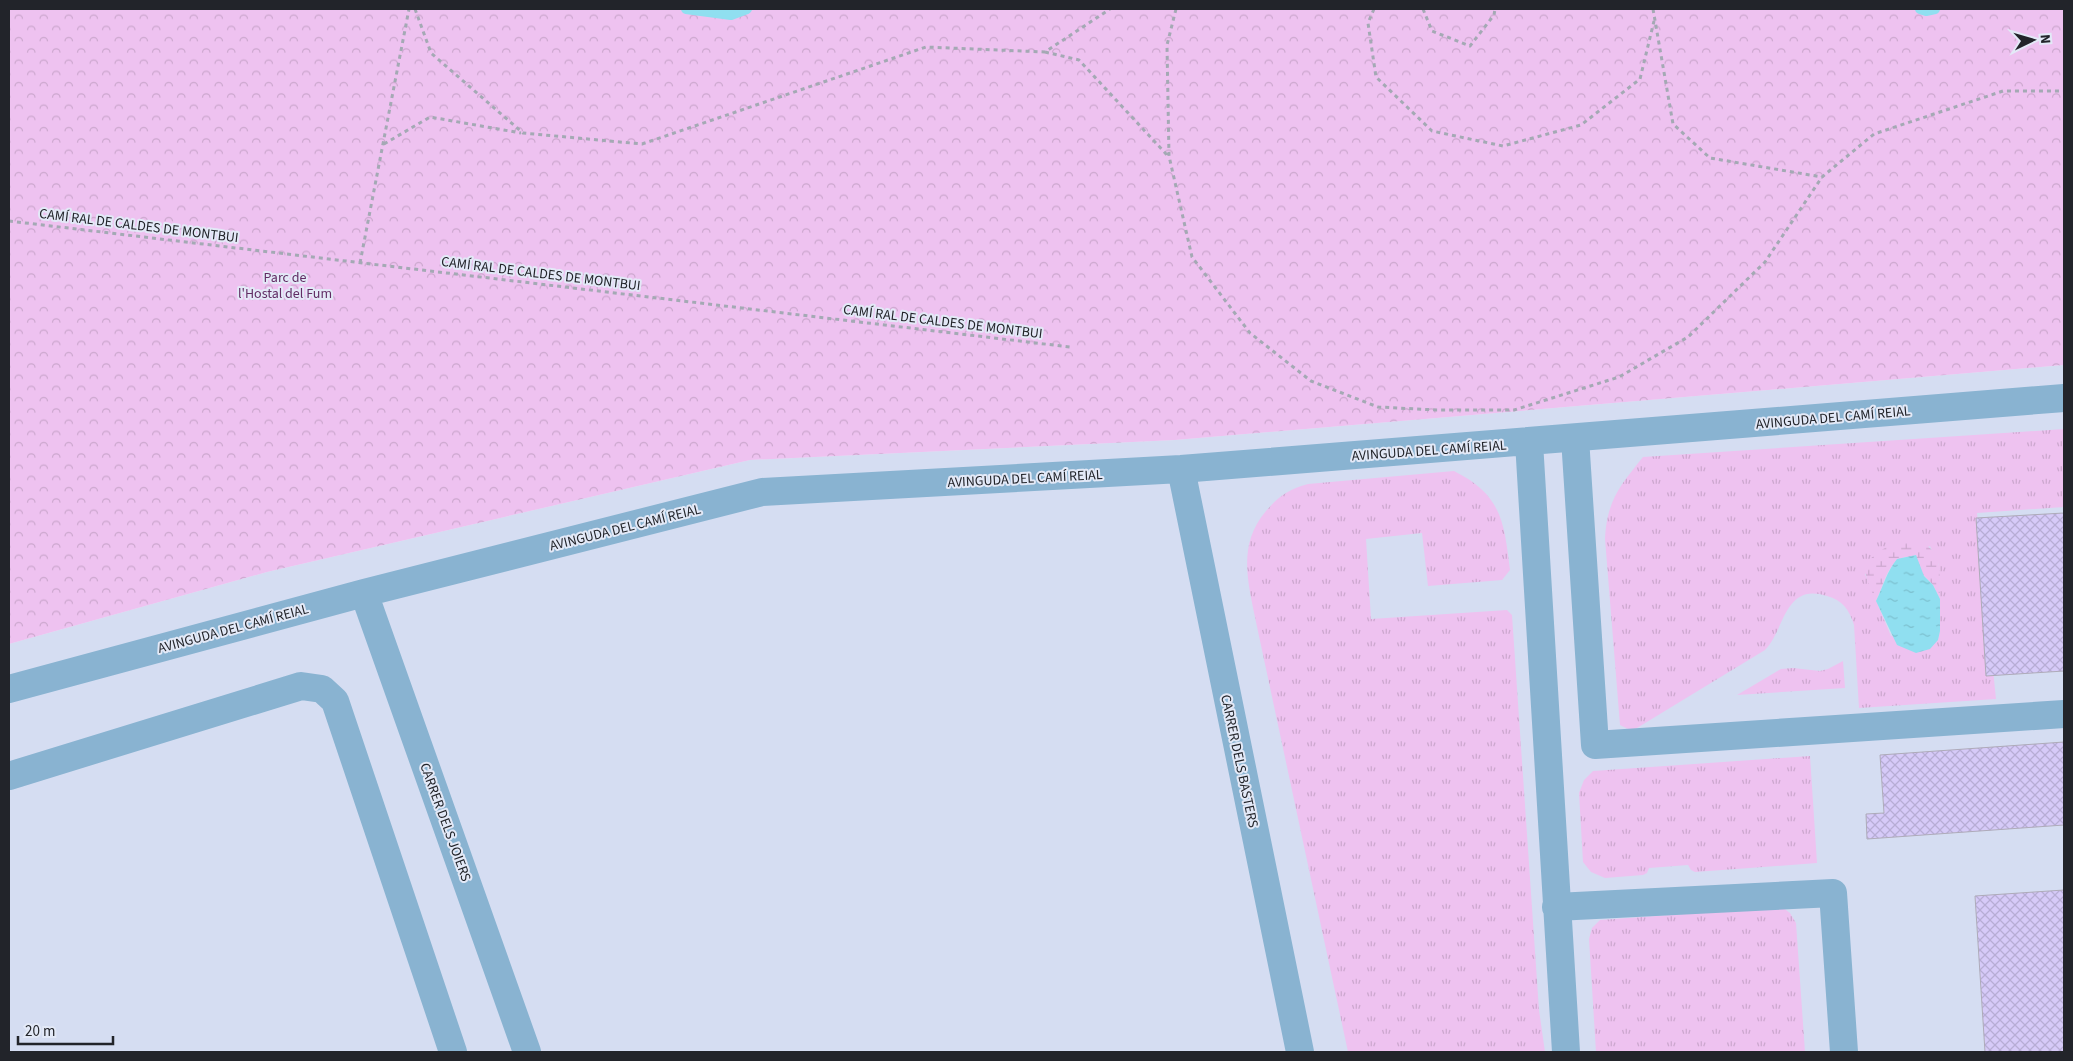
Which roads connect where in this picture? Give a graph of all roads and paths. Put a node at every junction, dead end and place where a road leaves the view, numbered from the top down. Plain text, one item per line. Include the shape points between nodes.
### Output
1 (409, 9) edge
2 (415, 9) edge
3 (1110, 9) edge
4 (1176, 9) edge
5 (1374, 9) edge
6 (1423, 9) edge
7 (1495, 9) edge
8 (1653, 9) edge
9 (1655, 18) junction
10 (1045, 52) junction
11 (2064, 92) edge
12 (523, 133) junction
13 (384, 145) junction
14 (1169, 156) junction
15 (1822, 177) junction
16 (9, 221) edge
17 (360, 262) junction
18 (1070, 347) dead end
19 (2064, 398) edge
20 (1575, 438) junction
21 (1528, 442) junction
22 (1181, 469) junction
23 (364, 592) junction
24 (9, 689) edge
25 (2064, 714) edge
26 (9, 776) edge
27 (1556, 906) junction
28 (454, 1052) edge
29 (527, 1052) edge
30 (1300, 1052) edge
31 (1566, 1052) edge
32 (1844, 1052) edge

1 - 13 path
2 - 12 path via 431,53
3 - 10 path
4 - 14 path via 1168,46
5 - 9 path via 1368,23 1376,76 1432,131 1503,146 1581,125 1640,79
6 - 7 path via 1432,31 1470,46 1494,15
8 - 9 path
9 - 15 path via 1674,124 1710,158
10 - 12 path via 926,48 642,144
10 - 14 path via 1079,60
11 - 15 path via 2003,91 1874,134
12 - 13 path via 430,117
13 - 17 path
14 - 15 path via 1192,257 1250,333 1311,381 1378,407 1437,410 1514,410 1619,377 1688,337 1764,262
16 - 17 path, CAMÍ RAL DE CALDES DE MONTBUI
17 - 18 path, CAMÍ RAL DE CALDES DE MONTBUI
19 - 20 street, AVINGUDA DEL CAMÍ REIAL
20 - 21 street, AVINGUDA DEL CAMÍ REIAL
20 - 25 street via 1595,745
21 - 22 street, AVINGUDA DEL CAMÍ REIAL
21 - 27 street
22 - 23 street, AVINGUDA DEL CAMÍ REIAL via 762,492
22 - 30 street, CARRER DELS BASTERS
23 - 24 street, AVINGUDA DEL CAMÍ REIAL
23 - 29 street, CARRER DELS JOIERS
26 - 28 street via 301,686 322,689 335,701
27 - 31 street
27 - 32 street via 1834,893

